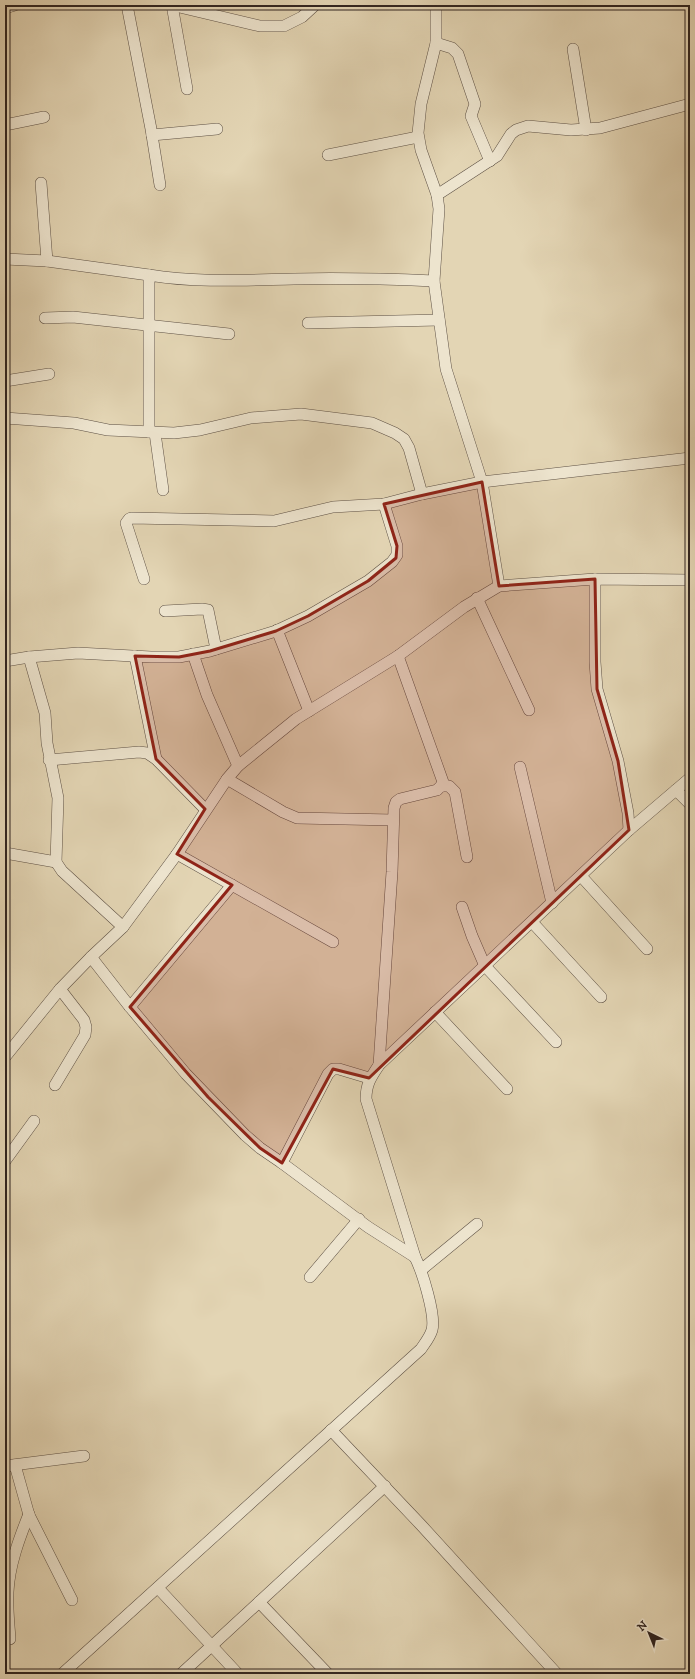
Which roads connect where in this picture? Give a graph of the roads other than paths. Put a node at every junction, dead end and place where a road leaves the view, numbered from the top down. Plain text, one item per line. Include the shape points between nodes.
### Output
1 (15, 5) edge
2 (127, 5) edge
3 (172, 5) edge
4 (315, 5) edge
5 (436, 5) edge
6 (5, 8) edge
7 (436, 43) junction
8 (573, 49) dead end
9 (187, 89) dead end
10 (690, 104) edge
11 (44, 117) dead end
12 (5, 125) edge
13 (217, 130) dead end
14 (586, 130) junction
15 (152, 135) junction
16 (418, 137) junction
17 (328, 155) dead end
18 (490, 161) junction
19 (41, 183) dead end
20 (160, 185) dead end
21 (437, 195) junction
22 (5, 259) edge
23 (47, 261) junction
24 (149, 275) junction
25 (434, 281) junction
26 (45, 318) dead end
27 (439, 320) junction
28 (308, 323) dead end
29 (150, 326) junction
30 (229, 334) dead end
31 (49, 374) dead end
32 (5, 381) edge
33 (5, 418) edge
34 (152, 432) junction
35 (690, 458) edge
36 (482, 482) junction
37 (163, 490) dead end
38 (422, 494) junction
39 (384, 504) junction
40 (144, 579) dead end
41 (595, 579) junction
42 (690, 580) edge
43 (499, 586) junction
44 (477, 598) junction
45 (165, 611) dead end
46 (277, 630) junction
47 (216, 650) junction
48 (193, 654) junction
49 (135, 656) junction
50 (398, 656) junction
51 (29, 657) junction
52 (5, 661) edge
53 (529, 710) dead end
54 (309, 711) junction
55 (156, 759) junction
56 (49, 760) junction
57 (238, 766) junction
58 (520, 767) dead end
59 (690, 778) edge
60 (227, 779) junction
61 (441, 786) junction
62 (676, 790) junction
63 (690, 804) edge
64 (205, 809) junction
65 (393, 820) junction
66 (629, 830) junction
67 (5, 853) edge
68 (177, 854) junction
69 (468, 857) dead end
70 (56, 862) junction
71 (581, 876) junction
72 (232, 885) junction
73 (552, 903) junction
74 (462, 907) dead end
75 (532, 922) junction
76 (122, 927) junction
77 (332, 942) dead end
78 (647, 949) dead end
79 (91, 957) junction
80 (485, 966) junction
81 (60, 989) junction
82 (601, 996) dead end
83 (130, 1007) junction
84 (436, 1012) junction
85 (556, 1042) dead end
86 (5, 1057) edge
87 (379, 1065) junction
88 (369, 1078) junction
89 (55, 1086) dead end
90 (506, 1089) dead end
91 (34, 1121) dead end
92 (5, 1161) edge
93 (282, 1163) junction
94 (359, 1218) junction
95 (476, 1224) dead end
96 (415, 1257) junction
97 (421, 1270) junction
98 (310, 1277) dead end
99 (331, 1430) junction
100 (84, 1456) dead end
101 (10, 1465) edge
102 (385, 1486) junction
103 (29, 1514) junction
104 (158, 1588) junction
105 (72, 1600) dead end
106 (259, 1602) junction
107 (10, 1639) dead end
108 (212, 1645) junction
109 (62, 1674) edge
110 (181, 1674) edge
111 (238, 1674) edge
112 (328, 1674) edge
113 (557, 1674) edge

1 - 6 street
2 - 15 street
3 - 4 street via 260,26 284,26 302,17
3 - 9 street
5 - 7 street
7 - 16 street via 420,104
7 - 18 street via 452,48 458,54 475,104 471,116
8 - 14 street
10 - 14 street
11 - 12 street
13 - 15 street
14 - 18 street via 528,126 511,134 498,156
15 - 20 street
16 - 17 street
16 - 21 street
18 - 21 street
19 - 23 street
21 - 25 street via 439,210
22 - 23 street
23 - 24 street
24 - 25 street via 220,280 345,278
24 - 29 street
25 - 27 street
26 - 29 street via 73,317
27 - 28 street
27 - 36 street via 446,369
29 - 30 street
29 - 34 street via 148,377
31 - 32 street
33 - 34 street via 74,423 108,430
34 - 37 street
34 - 38 street via 185,433 251,418 301,414 372,424 404,439
35 - 36 street
36 - 38 street
36 - 43 street
38 - 39 street
39 - 40 street via 333,507 274,521 129,519 126,523
39 - 46 street via 398,550 396,558 368,581 308,616
41 - 42 street
41 - 43 street
41 - 66 street via 597,689 618,762
43 - 44 street
44 - 50 street
44 - 53 street
45 - 47 street via 208,610
46 - 47 street
46 - 54 street
47 - 48 street
48 - 49 street via 179,657
48 - 57 street via 207,695
49 - 51 street via 78,653
49 - 55 street
50 - 54 street
50 - 61 street via 442,782
51 - 52 street
51 - 56 street via 45,713
54 - 57 street
55 - 56 street via 148,753 139,752
55 - 64 street
56 - 70 street via 58,798
57 - 60 street
58 - 73 street
59 - 62 street
60 - 64 street
60 - 65 street via 297,818
61 - 65 street via 437,790 400,799 396,802
61 - 69 street via 449,786 455,792
62 - 63 street
62 - 66 street
64 - 68 street
65 - 87 street
66 - 71 street
67 - 70 street
68 - 72 street
68 - 76 street
70 - 76 street via 62,871
71 - 73 street
71 - 78 street
72 - 77 street
72 - 83 street
73 - 75 street
74 - 80 street
75 - 80 street
75 - 82 street
76 - 79 street
79 - 81 street
79 - 83 street
80 - 84 street
80 - 85 street
81 - 86 street
81 - 89 street via 84,1020 86,1027 85,1036
83 - 93 street via 208,1097 260,1148
84 - 87 street
84 - 90 street
87 - 88 street
88 - 93 street via 333,1069 328,1074
88 - 96 street via 366,1099
91 - 92 street
93 - 94 street
94 - 96 street via 368,1227
94 - 98 street
95 - 97 street
96 - 97 street
97 - 99 street via 433,1321 432,1331 421,1349
99 - 102 street
99 - 104 street
100 - 101 street
101 - 103 street
102 - 106 street
102 - 113 street
103 - 105 street
103 - 107 street via 18,1543 10,1576
104 - 108 street
104 - 109 street
106 - 108 street
106 - 112 street
108 - 110 street
108 - 111 street

